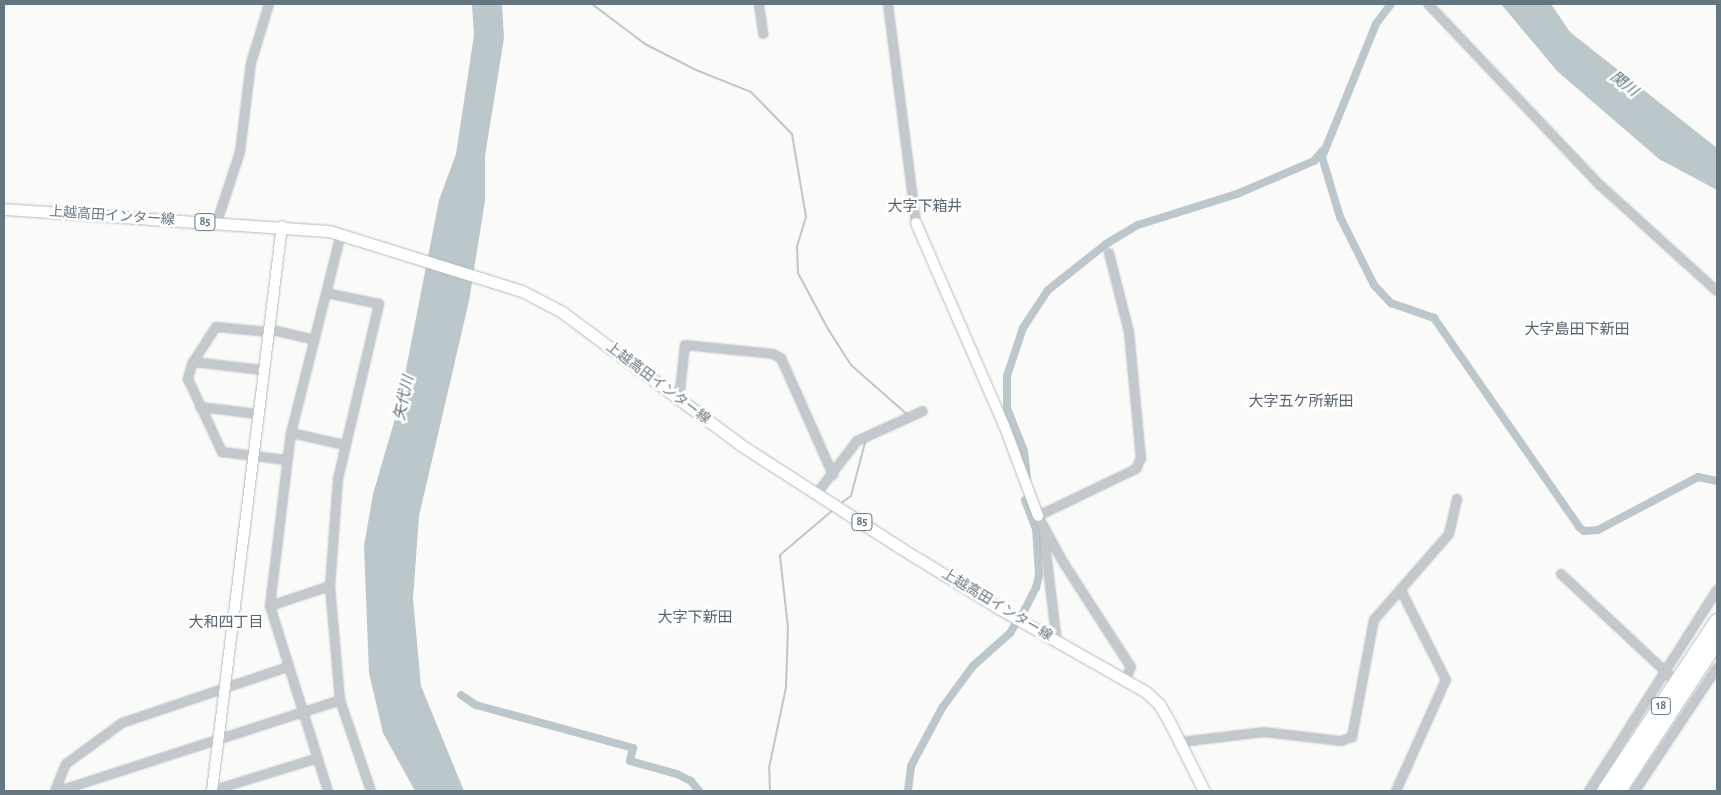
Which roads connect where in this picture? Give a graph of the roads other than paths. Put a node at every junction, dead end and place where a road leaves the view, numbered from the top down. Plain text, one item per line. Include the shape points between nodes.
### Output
1 (269, 4) edge
2 (759, 4) edge
3 (888, 4) edge
4 (1428, 4) edge
5 (763, 34) dead end
6 (4, 209) edge
7 (217, 222) junction
8 (916, 223) joint
9 (282, 226) junction
10 (341, 234) junction
11 (1109, 253) dead end
12 (1717, 291) edge
13 (327, 293) junction
14 (268, 330) junction
15 (315, 340) junction
16 (194, 362) junction
17 (263, 370) junction
18 (679, 400) junction
19 (200, 407) junction
20 (923, 411) dead end
21 (258, 414) junction
22 (291, 433) junction
23 (345, 445) junction
24 (252, 456) junction
25 (287, 460) junction
26 (833, 475) junction
27 (818, 492) junction
28 (1457, 499) dead end
29 (1038, 516) junction
30 (1043, 525) junction
31 (1561, 574) dead end
32 (330, 586) junction
33 (1717, 590) edge
34 (1402, 592) junction
35 (270, 606) junction
36 (1717, 620) edge
37 (1057, 642) junction
38 (1717, 642) edge
39 (286, 667) junction
40 (1717, 668) edge
41 (1667, 674) junction
42 (1125, 680) junction
43 (226, 687) junction
44 (340, 700) junction
45 (300, 711) junction
46 (218, 741) junction
47 (1181, 742) junction
48 (318, 758) junction
49 (57, 791) edge
50 (212, 791) edge
51 (328, 791) edge
52 (368, 791) edge
53 (1204, 791) edge
54 (1396, 791) edge
55 (1589, 791) edge
56 (1604, 791) edge
57 (1619, 791) edge
58 (1635, 791) edge

1 - 7 street via 253,52 240,152
2 - 5 street
3 - 8 street
4 - 12 street via 1601,186
6 - 7 main road, 上越高田インター線 / 85
7 - 9 main road, 上越高田インター線 / 85
8 - 29 street via 1004,424
9 - 10 main road, 上越高田インター線 / 85
9 - 14 street
10 - 13 street
10 - 18 main road, 上越高田インター線 / 85 via 522,291 562,312
11 - 29 street via 1129,332 1141,458 1136,469
13 - 15 street
13 - 23 street via 379,304
14 - 15 street
14 - 16 street via 216,326
14 - 17 street
15 - 22 street
16 - 17 street
16 - 19 street via 188,379
17 - 21 street
18 - 26 street via 685,345 773,354 781,358
18 - 27 main road, 上越高田インター線 / 85 via 742,445
19 - 21 street
19 - 24 street via 222,452
20 - 26 street via 857,441
21 - 24 street
22 - 23 street
22 - 25 street
23 - 32 street via 335,502
24 - 25 street
24 - 43 street
25 - 35 street
26 - 27 street
27 - 37 main road, 上越高田インター線 / 85 via 899,547
28 - 34 street via 1449,534
29 - 30 street
30 - 37 street
30 - 42 street via 1131,667
31 - 41 street
32 - 35 street
32 - 44 street
33 - 41 street
34 - 47 street via 1374,620 1355,732 1347,740 1264,732
34 - 54 street via 1446,680
35 - 39 street
36 - 56 highway, 18
37 - 42 main road, 上越高田インター線 / 85
38 - 57 highway, 18
39 - 43 street
39 - 45 street
40 - 58 street via 1692,698
41 - 55 street
42 - 47 main road, 上越高田インター線 / 85 via 1153,698
43 - 46 street
43 - 49 street via 113,727 62,769
44 - 45 street
44 - 52 street
45 - 46 street
45 - 48 street
46 - 49 street
46 - 50 street
47 - 53 main road, 上越高田インター線 / 85
48 - 50 street
48 - 51 street

